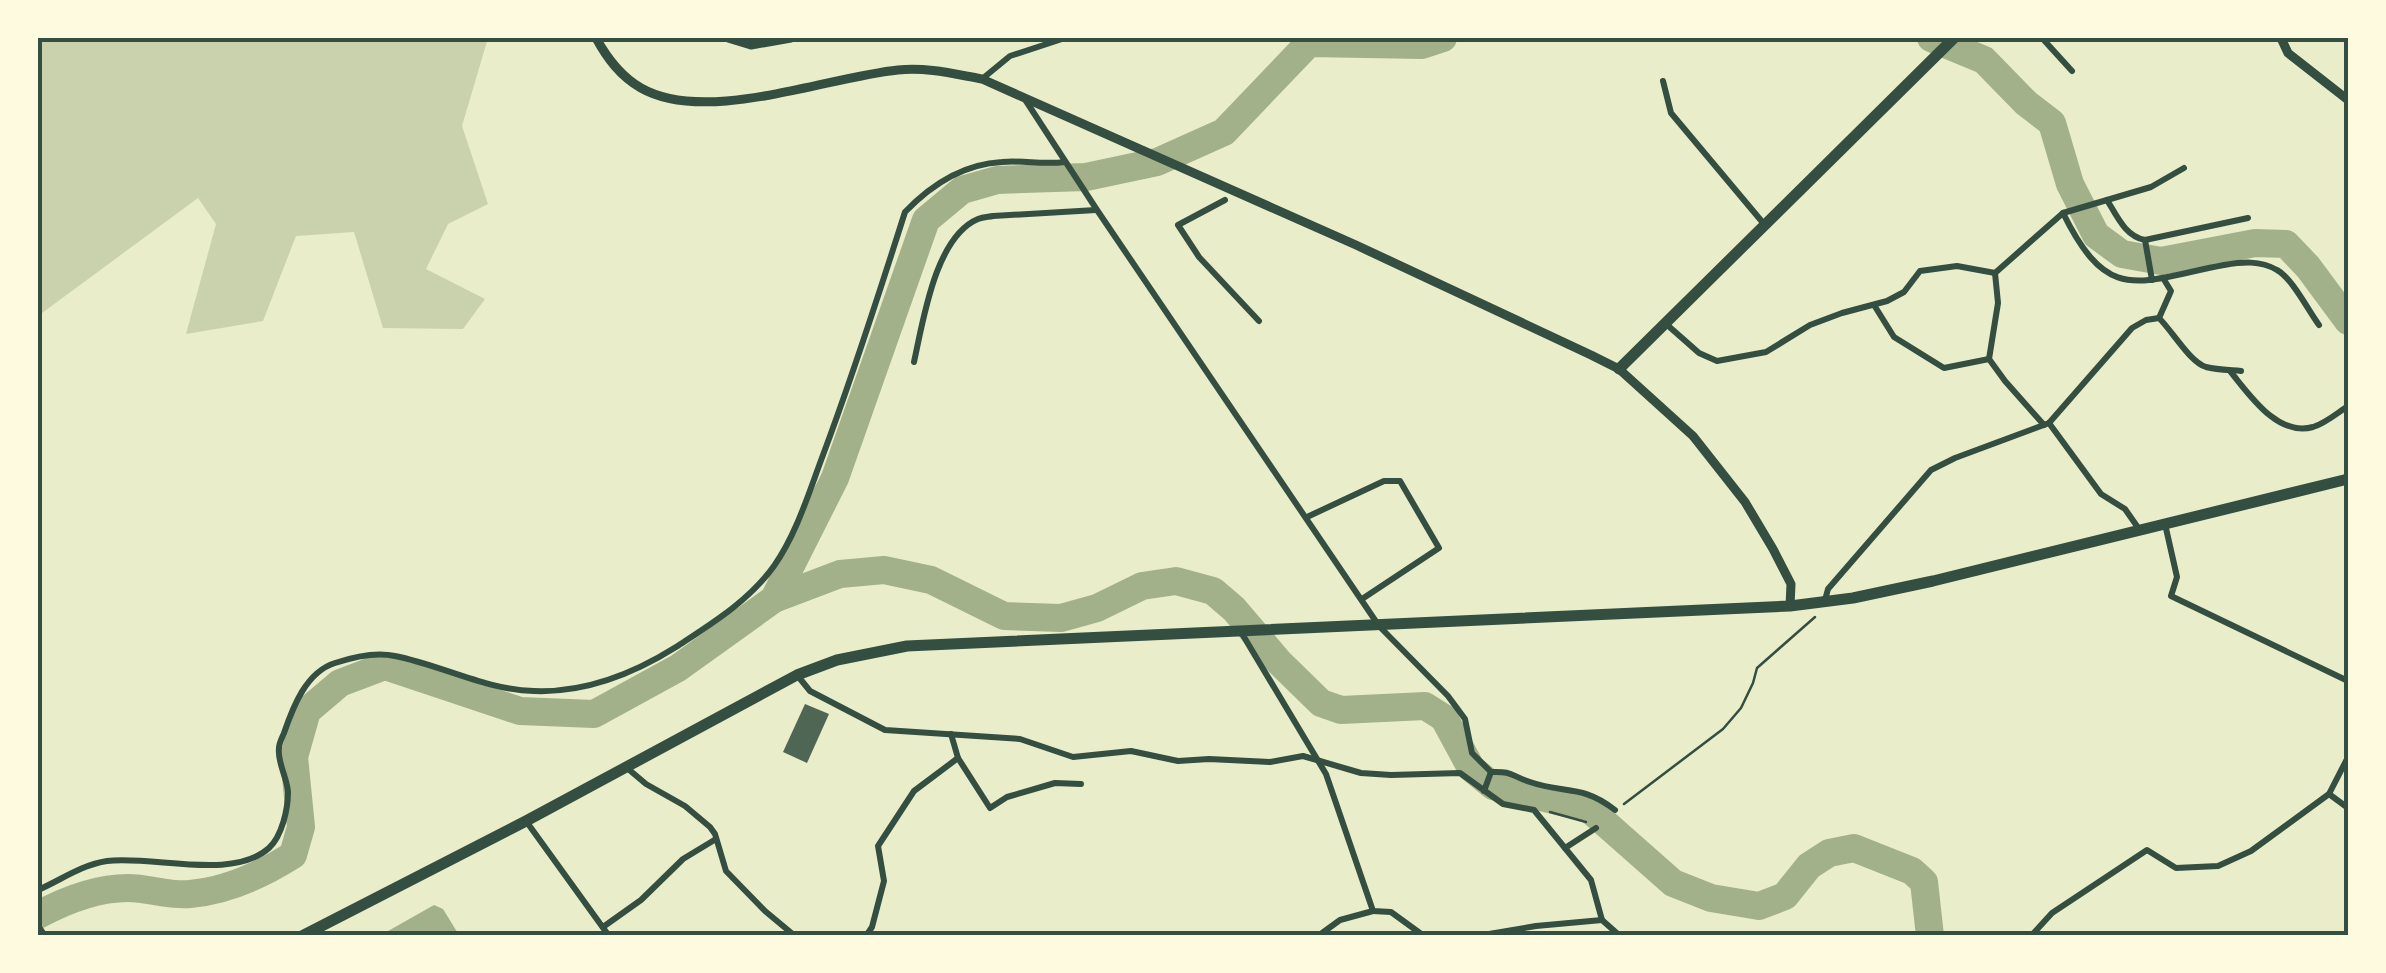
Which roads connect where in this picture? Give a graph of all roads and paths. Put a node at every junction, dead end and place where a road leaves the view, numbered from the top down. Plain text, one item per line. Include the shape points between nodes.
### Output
1 (596, 38) edge
2 (728, 38) edge
3 (786, 38) edge
4 (1065, 38) edge
5 (1954, 38) edge
6 (2042, 38) edge
7 (2280, 38) edge
8 (2072, 71) dead end
9 (982, 79) junction
10 (1663, 81) dead end
11 (1022, 96) junction
12 (2348, 100) edge
13 (1065, 162) junction
14 (2184, 168) dead end
15 (1225, 200) dead end
16 (2104, 201) junction
17 (1097, 210) junction
18 (2066, 212) junction
19 (2248, 218) dead end
20 (1764, 224) junction
21 (2145, 240) junction
22 (1995, 273) junction
23 (2163, 278) junction
24 (2152, 280) junction
25 (1874, 304) junction
26 (2159, 318) junction
27 (1259, 321) dead end
28 (1664, 322) junction
29 (2319, 325) dead end
30 (1989, 359) junction
31 (914, 362) dead end
32 (1619, 369) junction
33 (2229, 370) junction
34 (2240, 371) dead end
35 (2348, 406) edge
36 (2047, 424) junction
37 (2348, 478) edge
38 (1308, 518) junction
39 (2164, 524) junction
40 (2139, 530) junction
41 (1362, 600) junction
42 (1828, 601) junction
43 (1790, 606) junction
44 (1379, 626) junction
45 (1241, 632) junction
46 (797, 676) junction
47 (2348, 681) edge
48 (951, 734) junction
49 (2348, 757) edge
50 (958, 758) junction
51 (1318, 759) junction
52 (626, 768) junction
53 (1491, 772) junction
54 (1081, 784) dead end
55 (1484, 792) junction
56 (2329, 794) junction
57 (2348, 808) edge
58 (1534, 810) junction
59 (1615, 810) joint
60 (526, 821) junction
61 (1596, 828) joint
62 (717, 839) junction
63 (1566, 848) junction
64 (38, 890) edge
65 (1374, 911) junction
66 (1602, 920) junction
67 (604, 927) junction
68 (302, 936) edge
69 (610, 936) edge
70 (795, 936) edge
71 (866, 936) edge
72 (1318, 936) edge
73 (1424, 936) edge
74 (1477, 936) edge
75 (1620, 936) edge
76 (2031, 936) edge

1 - 9 street via 610,63 642,88 680,101 735,100 898,70
2 - 3 street via 751,44
4 - 9 street via 1010,56
5 - 20 main road
6 - 8 street
7 - 12 street via 2288,53
9 - 11 street
10 - 20 street via 1670,112
11 - 13 street
11 - 32 street
13 - 17 street
13 - 64 street via 971,167 942,180 905,212 801,514 774,566 725,616 618,678 576,688 495,685 392,654 330,664 310,681 278,748 288,792 284,821 266,852 200,866 84,866
14 - 16 street
15 - 27 street via 1178,225
16 - 18 street
16 - 21 street via 2135,238
17 - 31 street via 994,216 965,228 931,287
17 - 38 street
18 - 22 street
18 - 24 street via 2086,255 2107,273 2129,282
19 - 21 street
20 - 28 main road
21 - 24 street
22 - 25 street via 1956,266 1920,272 1904,292
22 - 30 street via 1998,303
23 - 24 street
23 - 26 street via 2170,291
23 - 29 street via 2261,262 2282,272
25 - 28 street via 1810,326 1766,352 1717,362
25 - 30 street via 1894,337 1944,368
26 - 33 street via 2192,360
26 - 36 street via 2132,328
28 - 32 main road
30 - 36 street
32 - 43 street via 1692,436 1746,502 1790,584
33 - 34 street
33 - 35 street via 2258,408 2291,427 2321,424
36 - 40 street via 2101,494 2125,509
36 - 42 street via 1931,470 1828,589
37 - 39 main road
38 - 41 street
38 - 41 street via 1384,481 1400,481 1439,548
39 - 40 main road
39 - 47 street via 2177,577 2171,596
40 - 42 main road
41 - 44 street
42 - 43 main road
42 - 59 path via 1757,668 1741,708 1723,729
43 - 44 main road
44 - 45 main road
44 - 53 street via 1448,696 1465,719 1472,753
45 - 46 main road via 906,646
45 - 51 street
46 - 48 street via 810,690 885,730
46 - 52 main road
48 - 50 street
48 - 51 street via 1020,739 1072,757 1131,751 1178,761
49 - 56 street
50 - 54 street via 990,808 1055,784
50 - 71 street via 914,791 878,846 884,881
51 - 55 street via 1361,773 1460,774
51 - 65 street
52 - 60 main road
52 - 62 street via 685,806
53 - 55 street
53 - 59 street via 1509,771 1598,797
55 - 58 street
56 - 57 street
56 - 76 street via 2251,852 2218,866 2176,868 2147,850 2052,913
58 - 61 path
58 - 63 street
60 - 67 street
60 - 68 main road
61 - 63 street
62 - 67 street
62 - 70 street via 726,870
63 - 66 street via 1592,880
65 - 72 street via 1340,920
65 - 73 street via 1390,912
66 - 74 street
66 - 75 street
67 - 69 street

